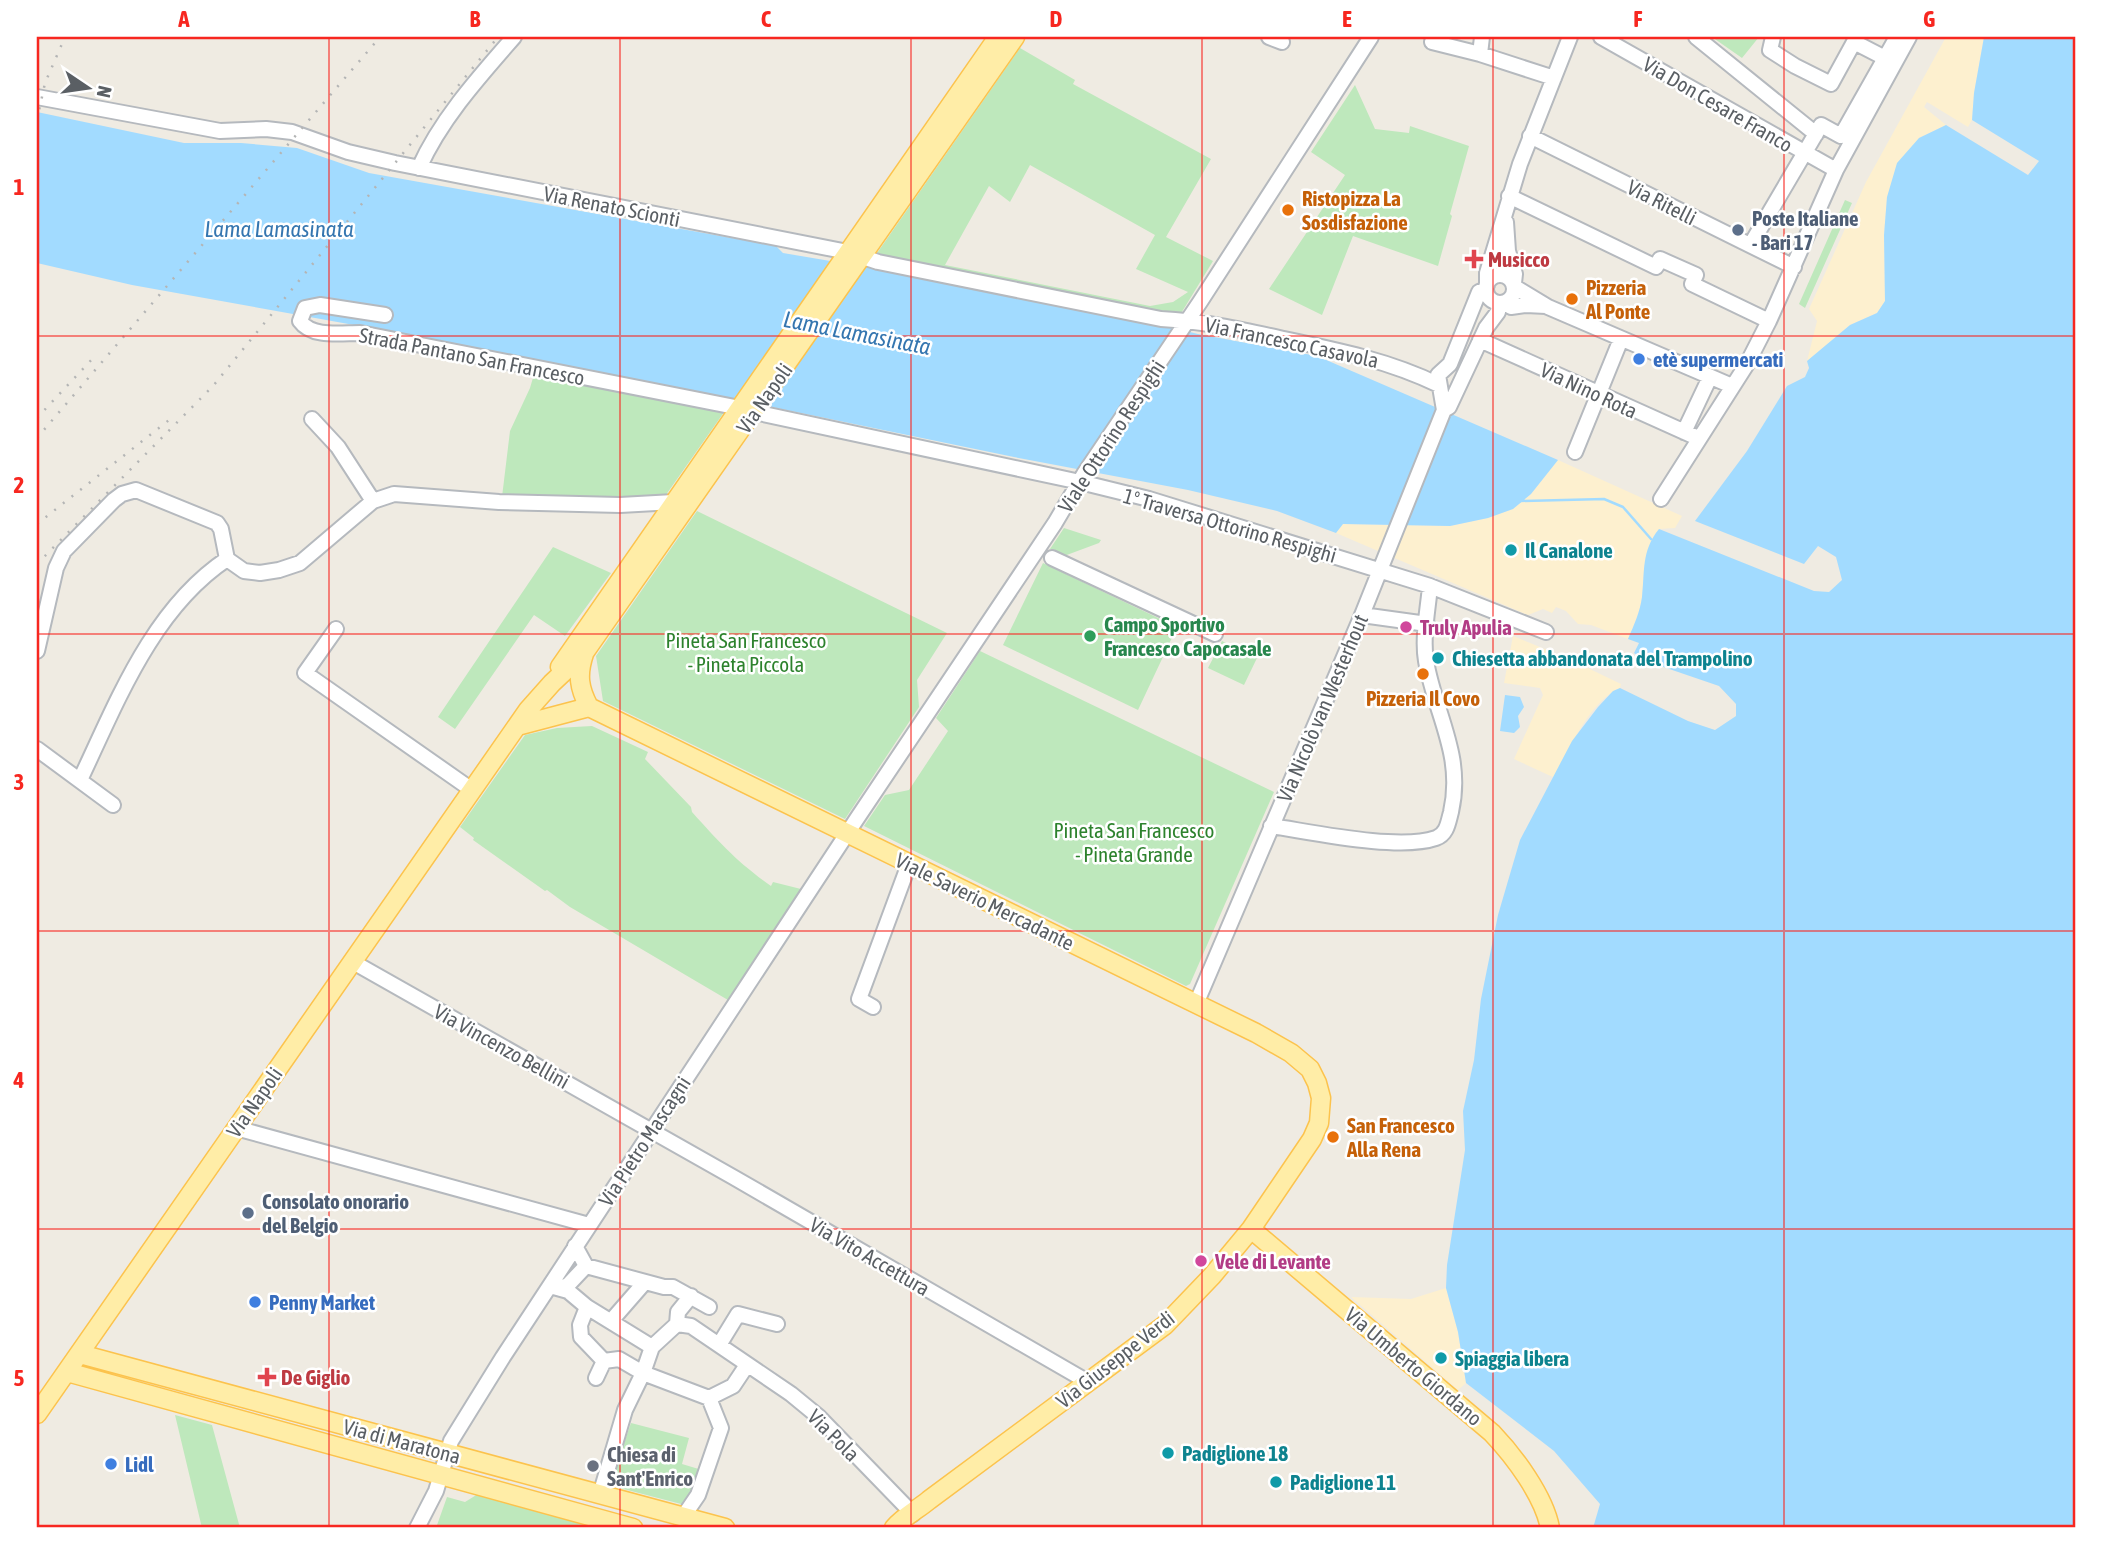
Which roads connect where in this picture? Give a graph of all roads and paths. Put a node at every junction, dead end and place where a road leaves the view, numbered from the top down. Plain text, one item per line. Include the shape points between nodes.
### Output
1 (514, 37) edge
2 (998, 37) edge
3 (1016, 37) edge
4 (1371, 37) edge
5 (1482, 37) edge
6 (1570, 37) edge
7 (1601, 37) edge
8 (1696, 37) edge
9 (1773, 37) edge
10 (1898, 37) edge
11 (1909, 37) edge
12 (1432, 42) dead end
13 (1480, 54) junction
14 (1885, 58) junction
15 (1553, 78) junction
16 (37, 97) edge
17 (1818, 129) junction
18 (1530, 136) junction
19 (1804, 153) junction
20 (419, 168) junction
21 (1836, 170) junction
22 (1507, 203) junction
23 (1751, 244) junction
24 (853, 257) junction
25 (1794, 267) junction
26 (1514, 285) junction
27 (1486, 287) junction
28 (1502, 303) junction
29 (1548, 307) junction
30 (385, 315) dead end
31 (1769, 321) junction
32 (1185, 322) junction
33 (1621, 339) junction
34 (1480, 340) junction
35 (1710, 377) junction
36 (1442, 378) junction
37 (1458, 384) junction
38 (1732, 386) junction
39 (1598, 395) junction
40 (747, 410) junction
41 (1444, 410) junction
42 (312, 419) dead end
43 (1691, 435) junction
44 (1575, 452) dead end
45 (1081, 479) junction
46 (1661, 499) dead end
47 (373, 501) junction
48 (674, 502) junction
49 (1052, 558) dead end
50 (227, 559) junction
51 (1380, 567) junction
52 (1430, 586) junction
53 (1362, 615) junction
54 (1427, 624) junction
55 (336, 629) dead end
56 (1546, 632) dead end
57 (1215, 634) dead end
58 (37, 650) edge
59 (584, 653) junction
60 (551, 683) junction
61 (589, 707) junction
62 (517, 726) junction
63 (37, 749) edge
64 (80, 780) junction
65 (472, 790) junction
66 (113, 805) dead end
67 (1271, 826) junction
68 (847, 833) junction
69 (909, 864) junction
70 (353, 962) junction
71 (1196, 1004) junction
72 (873, 1006) dead end
73 (236, 1129) junction
74 (651, 1131) junction
75 (1312, 1139) joint
76 (589, 1225) junction
77 (1251, 1229) junction
78 (575, 1246) junction
79 (586, 1266) junction
80 (645, 1282) junction
81 (555, 1287) junction
82 (691, 1296) junction
83 (587, 1307) junction
84 (709, 1307) dead end
85 (611, 1321) junction
86 (677, 1324) junction
87 (777, 1324) dead end
88 (719, 1345) junction
89 (652, 1347) junction
90 (80, 1354) junction
91 (604, 1361) junction
92 (747, 1366) junction
93 (67, 1372) junction
94 (643, 1373) junction
95 (596, 1378) dead end
96 (1087, 1382) junction
97 (709, 1398) junction
98 (37, 1414) edge
99 (448, 1453) junction
100 (442, 1474) junction
101 (600, 1495) junction
102 (911, 1521) edge
103 (681, 1523) edge
104 (1550, 1526) edge
105 (417, 1528) edge
106 (633, 1528) edge
107 (725, 1528) edge
108 (894, 1528) edge

1 - 20 street via 446,120
2 - 24 main road, Via Napoli
3 - 24 main road, Via Napoli
4 - 32 street, Viale Ottorino Respighi
5 - 13 street
6 - 15 street
7 - 19 street, Via Don Cesare Franco
8 - 17 street
9 - 14 street via 1770,50 1831,84 1854,42
10 - 14 street
11 - 21 street
12 - 13 street
13 - 15 street
14 - 17 street via 1841,136
15 - 18 street
16 - 20 street, Via Renato Scionti via 220,131 292,132 348,152
17 - 19 street
18 - 22 street
18 - 23 street, Via Ritelli
19 - 21 street, Via Don Cesare Franco
19 - 23 street
20 - 24 street, Via Renato Scionti
21 - 25 street
22 - 26 street
22 - 27 street
22 - 31 street via 1657,267 1660,259 1696,275 1692,284
23 - 25 street, Via Ritelli
24 - 32 street, Via Renato Scionti
24 - 40 main road, Via Napoli
25 - 31 street
26 - 27 street via 1500,274
26 - 28 street, Via Nicolò van Westerhout via 1513,295
26 - 29 street
27 - 28 street via 1492,300
27 - 36 street, Via Nicolò van Westerhout via 1479,292
28 - 29 street
28 - 34 street, Via Nicolò van Westerhout
29 - 33 street
30 - 40 street, Strada Pantano San Francesco via 320,304 304,308 300,321 316,332 360,333
31 - 38 street
32 - 36 street, Via Francesco Casavola via 1292,341
32 - 45 street, Viale Ottorino Respighi
33 - 35 street
33 - 39 street
34 - 37 street, Via Nicolò van Westerhout
34 - 39 street, Via Nino Rota
35 - 38 street
35 - 43 street
36 - 37 street via 1448,390
36 - 41 street, Via Nicolò van Westerhout
37 - 41 street, Via Nicolò van Westerhout
38 - 43 street
39 - 43 street, Via Nino Rota
39 - 44 street
40 - 45 street
40 - 48 main road, Via Napoli
40 - 59 main road, Via Napoli
41 - 51 street, Via Nicolò van Westerhout
42 - 47 street via 338,447
43 - 46 street
45 - 51 street, 1° Traversa Ottorino Respighi
45 - 68 street, Viale Ottorino Respighi
47 - 48 street via 394,494 499,502
47 - 50 street via 300,563 260,573 244,572
48 - 60 main road, Via Napoli
49 - 57 street
50 - 58 street via 217,523 136,490 122,494 64,551
50 - 64 street via 169,612 126,683
51 - 52 street, 1° Traversa Ottorino Respighi
51 - 53 street, Via Nicolò van Westerhout
52 - 54 street
52 - 56 street, 1° Traversa Ottorino Respighi
53 - 54 street
53 - 67 street, Via Nicolò van Westerhout
54 - 67 street via 1425,659 1455,767 1447,829 1442,835 1412,843 1394,843
55 - 65 street via 305,673
59 - 60 main road, Via Napoli
59 - 61 main road via 579,679
60 - 62 main road, Via Napoli
61 - 62 main road
61 - 68 main road, Viale Saverio Mercadante
62 - 65 main road, Via Napoli
63 - 64 street
64 - 66 street
65 - 70 main road, Via Napoli
67 - 71 street, Via Nicolò van Westerhout
68 - 69 main road, Viale Saverio Mercadante
68 - 74 street, Via Pietro Mascagni
69 - 71 main road, Viale Saverio Mercadante
69 - 72 street via 859,999
70 - 73 main road, Via Napoli
70 - 74 street, Via Vincenzo Bellini
71 - 75 main road, Viale Saverio Mercadante via 1305,1063 1321,1097
73 - 76 street
73 - 90 main road, Via Napoli
74 - 76 street, Via Pietro Mascagni
74 - 96 street, Via Vito Accettura
75 - 77 main road, Via Giuseppe Verdi
76 - 78 street, Via Pietro Mascagni
77 - 96 main road, Via Giuseppe Verdi via 1165,1325
77 - 104 main road, Via Umberto Giordano via 1492,1433 1521,1470
78 - 79 street
78 - 81 street, Via Pietro Mascagni
79 - 80 street
79 - 81 street via 568,1285
80 - 82 street
80 - 85 street
81 - 83 street
81 - 99 street, Via Pietro Mascagni via 451,1441
82 - 84 street
82 - 86 street via 678,1312
83 - 85 street
83 - 91 street via 579,1332
85 - 89 street
86 - 88 street, Via Pola via 691,1326
86 - 89 street
87 - 88 street via 737,1314
88 - 92 street, Via Pola
89 - 94 street
90 - 93 main road, Via Napoli
90 - 99 main road, Via di Maratona
91 - 94 street via 619,1359
91 - 95 street
92 - 97 street via 733,1386
92 - 102 street, Via Pola via 819,1417
93 - 98 main road, Via Napoli
93 - 100 main road, Via di Maratona
94 - 97 street
94 - 101 street via 625,1410
96 - 102 main road, Via Giuseppe Verdi via 929,1500
97 - 103 street via 721,1428 698,1495
99 - 100 street, Via Pietro Mascagni
99 - 101 main road, Via di Maratona
100 - 105 street, Via Pietro Mascagni
100 - 106 main road, Via di Maratona
101 - 103 main road, Via di Maratona
102 - 108 main road, Via Giuseppe Verdi via 901,1520
103 - 107 main road, Via di Maratona

